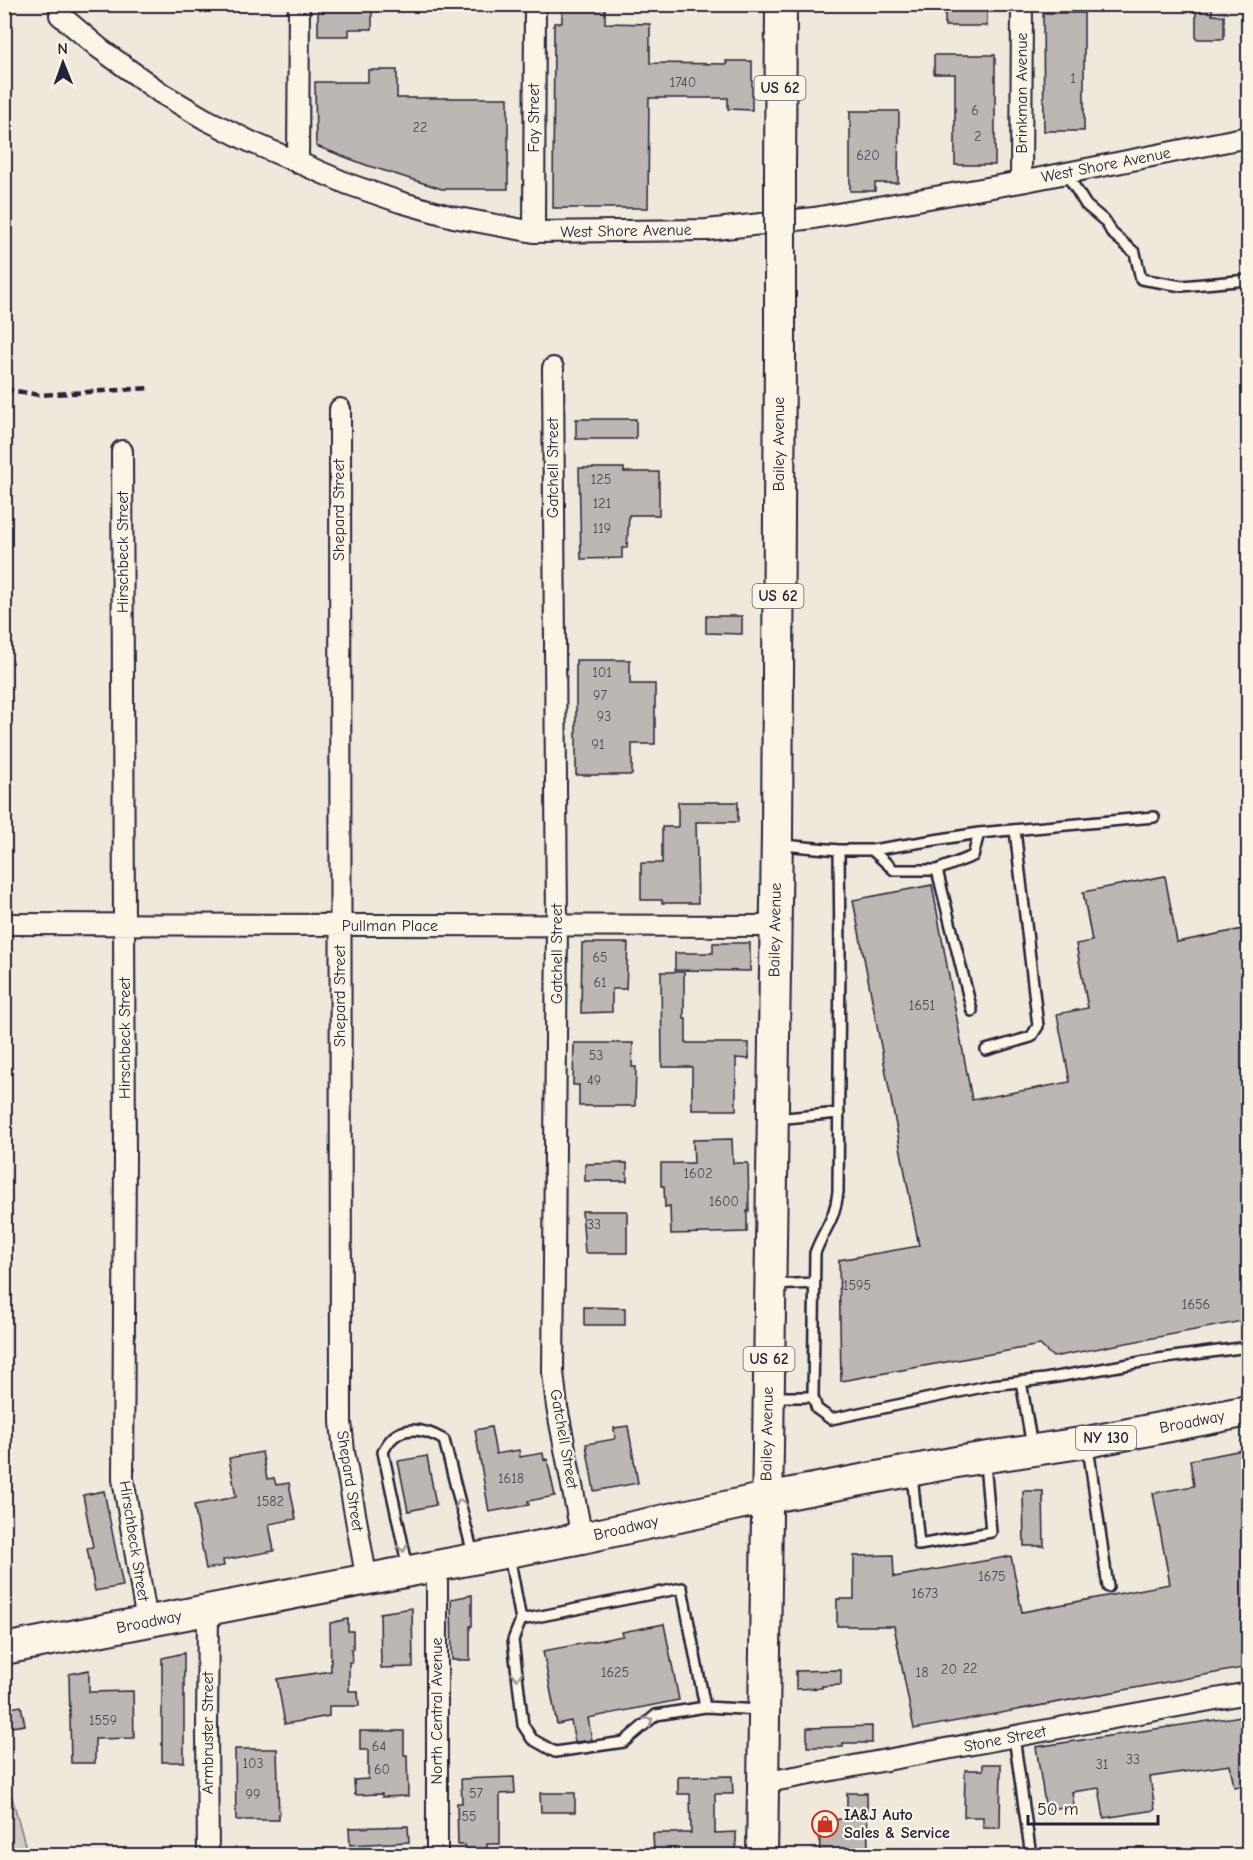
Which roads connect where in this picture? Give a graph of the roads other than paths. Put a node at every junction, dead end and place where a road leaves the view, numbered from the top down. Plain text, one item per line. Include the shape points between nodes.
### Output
1 (60, 4) edge
2 (299, 4) edge
3 (535, 4) edge
4 (781, 4) edge
5 (1022, 4) edge
6 (1248, 137) edge
7 (298, 163) junction
8 (1066, 173) junction
9 (1021, 182) junction
10 (534, 232) junction
11 (1248, 280) edge
12 (553, 368) dead end
13 (340, 409) dead end
14 (122, 451) dead end
15 (1154, 817) dead end
16 (1015, 830) junction
17 (980, 833) junction
18 (777, 844) junction
19 (839, 850) junction
20 (872, 850) junction
21 (937, 870) junction
22 (4, 924) edge
23 (124, 925) junction
24 (340, 926) junction
25 (557, 926) junction
26 (776, 926) junction
27 (972, 1011) dead end
28 (987, 1050) dead end
29 (839, 1113) junction
30 (772, 1119) junction
31 (814, 1283) junction
32 (770, 1286) junction
33 (1248, 1347) edge
34 (1022, 1381) junction
35 (813, 1397) junction
36 (768, 1398) junction
37 (1248, 1411) edge
38 (1088, 1442) junction
39 (1033, 1449) junction
40 (984, 1457) junction
41 (912, 1471) junction
42 (766, 1498) junction
43 (582, 1538) junction
44 (508, 1553) junction
45 (474, 1560) junction
46 (437, 1567) junction
47 (408, 1572) junction
48 (367, 1581) junction
49 (1108, 1587) dead end
50 (208, 1611) junction
51 (521, 1620) junction
52 (147, 1622) junction
53 (4, 1649) edge
54 (1248, 1693) edge
55 (705, 1707) junction
56 (763, 1710) junction
57 (1014, 1737) junction
58 (762, 1784) junction
59 (208, 1856) edge
60 (437, 1856) edge
61 (762, 1856) edge
62 (1031, 1856) edge

1 - 7 street, West Shore Avenue via 60,15 66,21 154,88 228,131
2 - 7 street
3 - 10 street, Fay Street
4 - 18 main road, Bailey Avenue / US 62, bridge
5 - 9 street, Brinkman Avenue
6 - 8 street, West Shore Avenue
7 - 10 street, West Shore Avenue via 400,202 453,217
8 - 9 street, West Shore Avenue
8 - 11 lane via 1086,205 1135,253 1141,279 1182,286
9 - 10 street, West Shore Avenue via 814,218 707,230
12 - 25 street, Gatchell Street
13 - 24 street, Shepard Street
14 - 23 street, Hirschbeck Street
15 - 16 lane
16 - 17 lane
16 - 28 lane via 1038,1026 1031,1037
17 - 20 lane
17 - 21 lane via 974,856
18 - 19 lane
18 - 26 main road, Bailey Avenue / US 62
19 - 20 lane
19 - 29 lane
20 - 21 lane via 894,870
21 - 27 lane
22 - 23 street, Pullman Place
23 - 24 street, Pullman Place
23 - 52 street, Hirschbeck Street via 123,1479
24 - 25 street, Pullman Place
24 - 48 street, Shepard Street via 341,1422
25 - 26 street, Pullman Place
25 - 43 street, Gatchell Street via 553,1372
26 - 30 main road, Bailey Avenue / US 62
29 - 30 lane
29 - 31 lane via 837,1201 833,1219 815,1253
30 - 32 main road, Bailey Avenue / US 62
31 - 32 lane
31 - 35 lane
32 - 36 main road, Bailey Avenue / US 62
33 - 34 lane
34 - 35 lane via 831,1419 817,1409
34 - 39 lane
35 - 36 lane
36 - 42 main road, Bailey Avenue / US 62
37 - 38 main road, Broadway / NY 130
38 - 39 main road, Broadway / NY 130
38 - 49 lane
39 - 40 main road, Broadway / NY 130
40 - 41 main road, Broadway / NY 130
40 - 41 lane via 991,1532 919,1545
41 - 42 main road, Broadway / NY 130
42 - 43 main road, Broadway
42 - 56 main road, Bailey Avenue / US 62
43 - 44 main road, Broadway
44 - 45 main road, Broadway
44 - 51 lane
45 - 46 main road, Broadway
45 -> 47 lane via 444,1440 422,1430 408,1430 387,1442 383,1452
46 - 47 main road, Broadway
46 - 60 street, North Central Avenue
47 - 48 main road, Broadway
48 - 50 main road, Broadway
50 - 52 main road, Broadway
50 - 59 street, Armbruster Street
51 - 55 lane via 682,1588
51 -> 55 lane via 513,1640 523,1725 531,1739 555,1752 624,1742 656,1715
52 - 53 main road, Broadway
54 - 57 street, Stone Street
55 - 56 lane
56 - 58 main road, Bailey Avenue / US 62
57 - 58 street, Stone Street
57 - 62 lane
58 - 61 main road, Bailey Avenue / US 62

